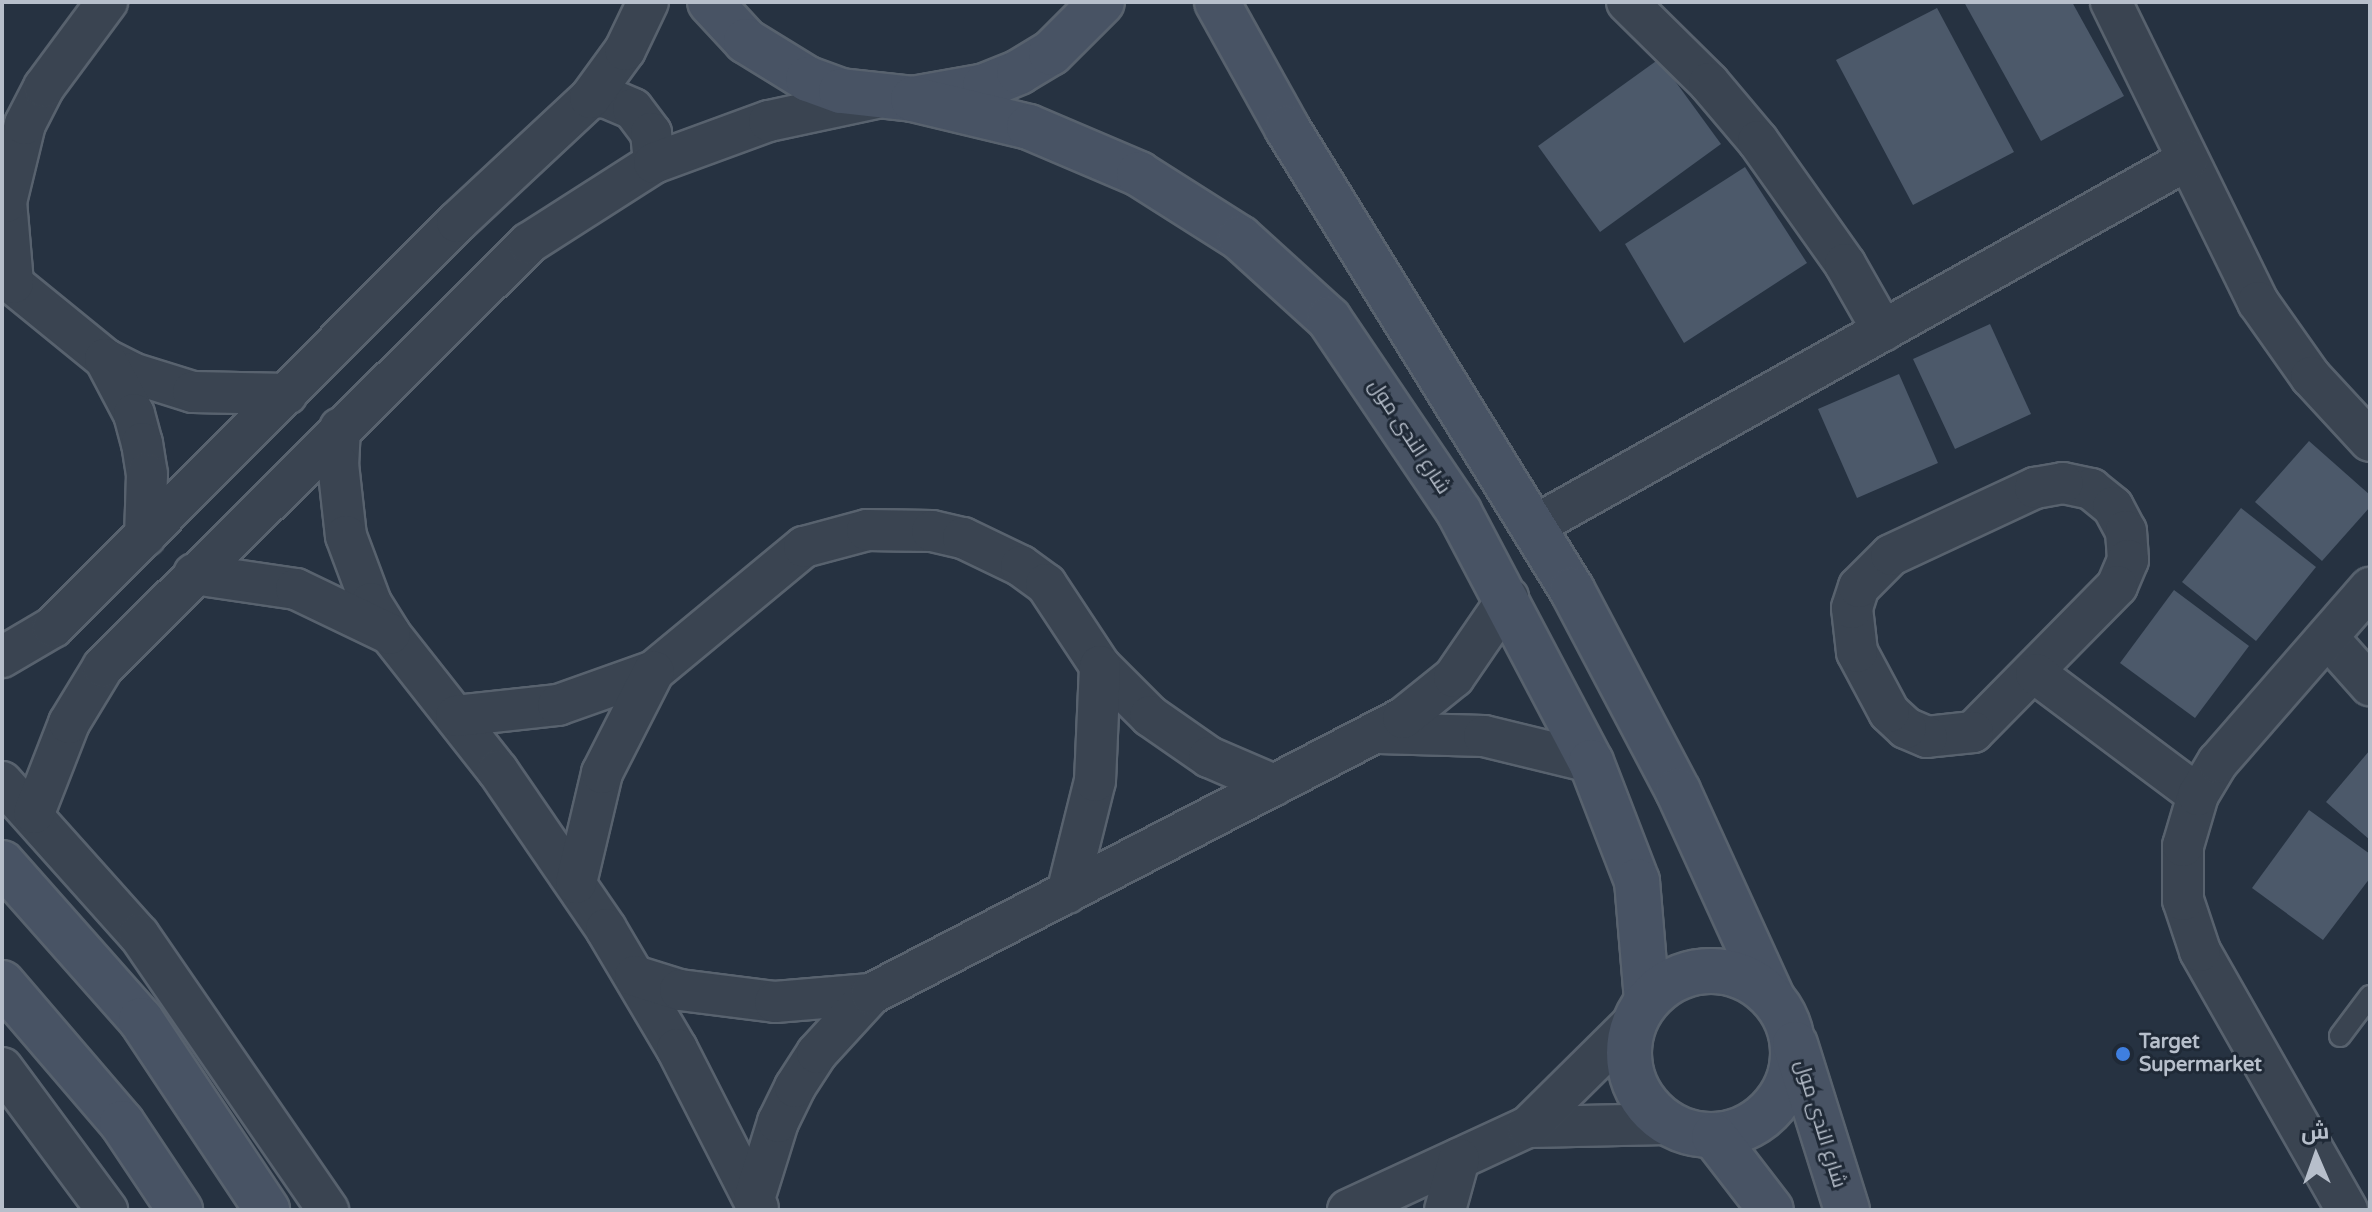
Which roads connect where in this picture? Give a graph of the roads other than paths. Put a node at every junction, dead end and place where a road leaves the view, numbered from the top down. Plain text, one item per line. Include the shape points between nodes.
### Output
1 (107, 2) edge
2 (648, 2) edge
3 (710, 2) edge
4 (1102, 2) edge
5 (1217, 2) edge
6 (1627, 2) edge
7 (2111, 2) edge
8 (44, 87) junction
9 (590, 98) junction
10 (895, 98) junction
11 (2, 111) edge
12 (2187, 160) junction
13 (654, 163) junction
14 (8, 279) edge
15 (1883, 331) junction
16 (105, 359) junction
17 (287, 394) junction
18 (340, 428) junction
19 (2370, 441) edge
20 (1534, 526) junction
21 (145, 536) junction
22 (194, 574) junction
23 (2370, 588) edge
24 (1508, 598) junction
25 (53, 627) junction
26 (390, 634) junction
27 (2329, 639) junction
28 (2, 657) edge
29 (1100, 666) junction
30 (103, 667) junction
31 (654, 671) junction
32 (2036, 674) junction
33 (2370, 685) edge
34 (456, 716) junction
35 (1375, 734) junction
36 (1591, 762) junction
37 (2, 782) edge
38 (1274, 785) junction
39 (2198, 795) junction
40 (34, 813) junction
41 (2, 863) edge
42 (576, 883) junction
43 (1067, 893) junction
44 (635, 976) junction
45 (2, 983) edge
46 (871, 994) junction
47 (2370, 996) edge
48 (1772, 997) junction
49 (1641, 1011) junction
50 (2340, 1036) dead end
51 (1793, 1039) junction
52 (2, 1068) edge
53 (1669, 1124) junction
54 (1528, 1127) junction
55 (1714, 1136) junction
56 (1459, 1159) junction
57 (757, 1204) edge
58 (107, 1210) edge
59 (180, 1210) edge
60 (267, 1210) edge
61 (328, 1210) edge
62 (1348, 1210) edge
63 (1445, 1210) edge
64 (1771, 1210) edge
65 (1847, 1210) edge
66 (2347, 1210) edge

1 - 8 street
2 - 9 street via 625,50
3 - 10 street, شارع الندى مول via 746,41 776,62 841,91
4 - 10 street via 1060,45 1019,72 950,96
5 - 20 street via 1287,128
6 - 15 street via 1709,83 1758,141 1820,226
7 - 12 street
8 - 11 street
8 - 14 street via 25,124 10,176
9 - 13 street via 605,97 633,109 651,133
9 - 17 street via 457,222
10 - 13 street via 769,121
10 - 24 street, شارع الندى مول via 1029,127 1099,155 1191,204 1287,277 1329,319 1396,414
12 - 15 street
12 - 19 street via 2258,302 2311,377
13 - 18 street via 529,243
14 - 16 street
15 - 20 street
16 - 17 street via 193,392
16 - 21 street via 134,414 142,443 148,489
17 - 21 street
18 - 22 street
18 - 26 street via 346,536 371,603
20 - 48 street via 1678,791
21 - 25 street
22 - 26 street via 296,589
22 - 30 street
23 - 27 street
24 - 35 street via 1454,677
24 - 36 street, شارع الندى مول
25 - 28 street
25 - 30 street via 64,653 89,667
26 - 34 street
27 - 33 street
27 - 39 street via 2227,752
29 - 31 street via 1046,584 1021,566 963,538 899,529 835,536 804,547
29 - 38 street via 1179,737
29 - 43 street via 1095,781
30 - 40 street via 69,723
31 - 34 street via 558,705
31 - 42 street via 602,773
32 - 32 street via 1973,732 1927,737 1906,728 1889,712 1857,652 1852,608 1859,587 1891,555 2035,488 2063,483 2091,489 2113,507 2126,531 2128,560 2117,586
32 - 39 street
34 - 42 street
35 - 36 street via 1484,736
35 - 38 street
36 - 49 street, شارع الندى مول via 1637,881
37 - 40 street
38 - 43 street
39 - 66 street via 2183,846 2183,900 2200,951
40 - 61 street via 139,935
41 - 60 street via 141,1020
42 - 44 street
43 - 46 street
44 - 46 street via 680,990 759,1001
44 - 57 street
45 - 59 street via 122,1123
46 - 57 street via 817,1053 795,1087 764,1160
47 - 50 lane
48 - 49 street via 1732,973 1708,970 1664,985
48 - 51 street
49 - 53 street via 1629,1067 1650,1109
49 - 54 street
51 - 55 street via 1788,1085 1775,1105 1737,1132
51 - 65 street, شارع الندى مول
52 - 58 street
53 - 54 street
53 - 55 street
54 - 56 street
55 - 64 street
56 - 62 street
56 - 63 street

